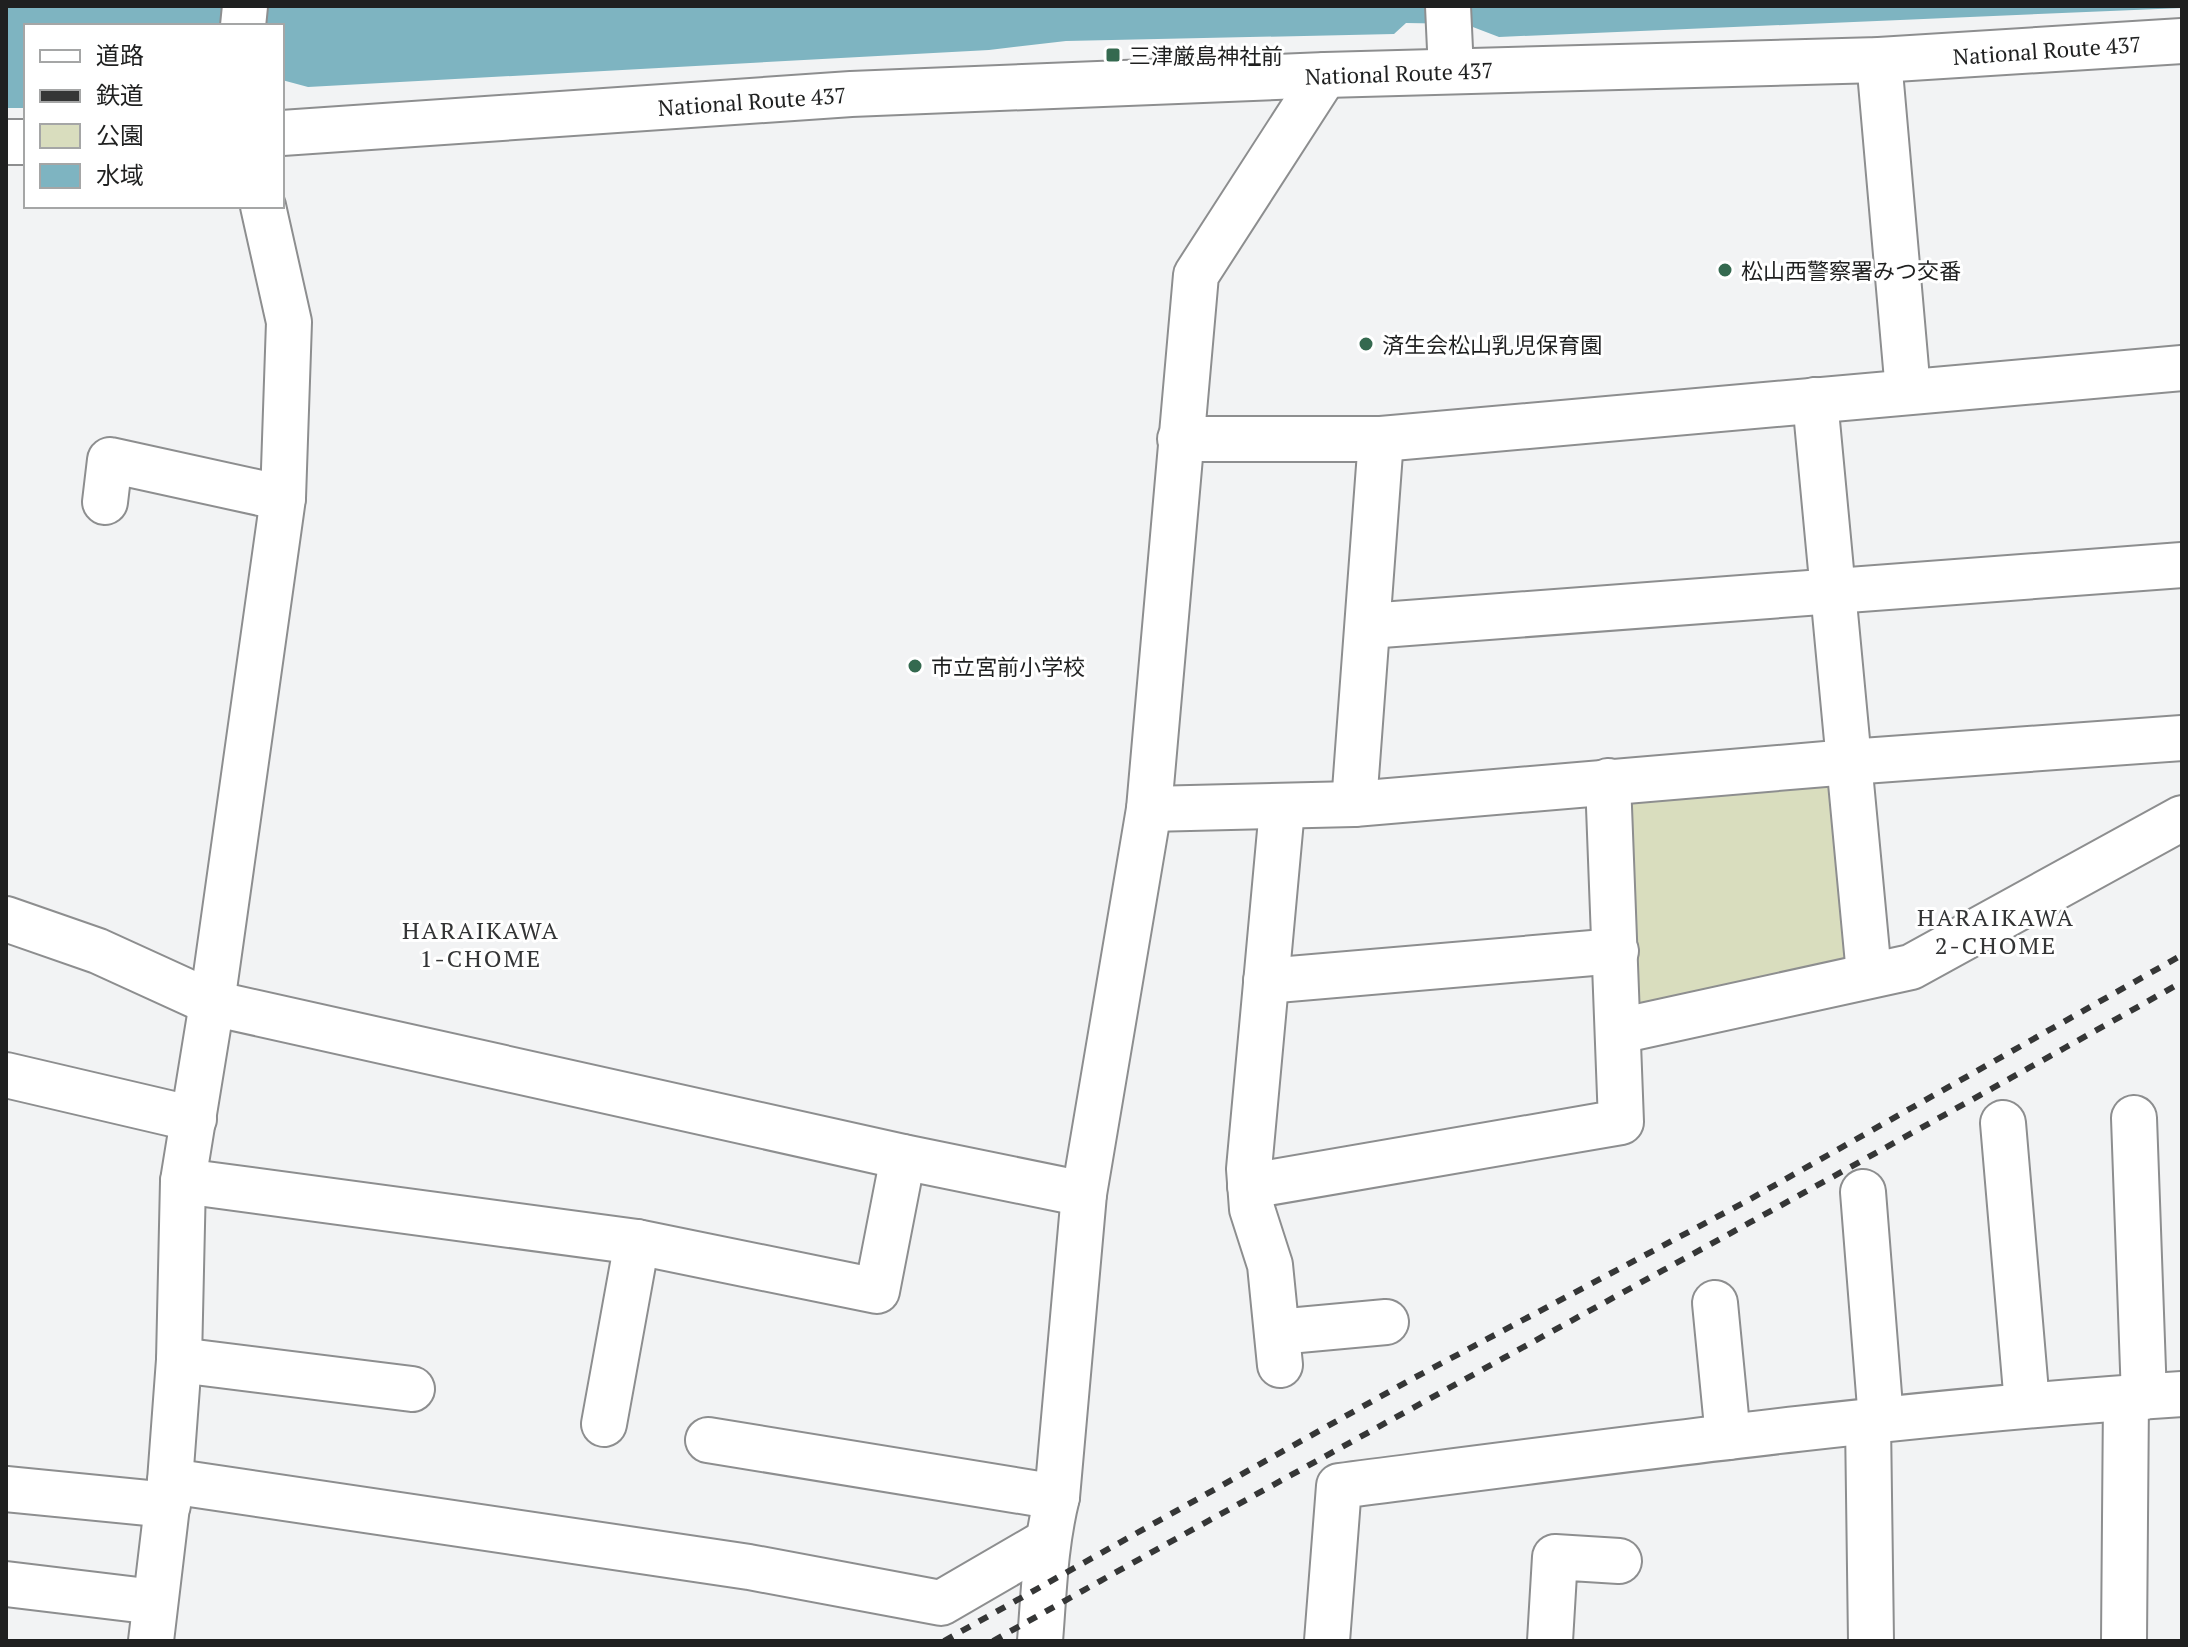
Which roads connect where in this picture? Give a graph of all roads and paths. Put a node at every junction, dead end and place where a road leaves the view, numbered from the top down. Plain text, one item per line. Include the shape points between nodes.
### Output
1 (1449, 39) edge
2 (2182, 41) edge
3 (1879, 60) junction
4 (1325, 75) junction
5 (284, 133) edge
6 (263, 208) edge
7 (2182, 368) edge
8 (1908, 391) junction
9 (1815, 400) junction
10 (1180, 439) junction
11 (1381, 439) junction
12 (283, 498) junction
13 (105, 502) dead end
14 (2182, 565) edge
15 (1833, 592) junction
16 (1368, 626) junction
17 (2182, 738) edge
18 (1849, 762) junction
19 (1608, 781) junction
20 (1354, 804) junction
21 (1149, 809) junction
22 (1282, 809) junction
23 (2182, 818) edge
24 (6, 919) edge
25 (1616, 951) junction
26 (1869, 974) junction
27 (1266, 981) junction
28 (212, 1003) junction
29 (1619, 1031) junction
30 (6, 1075) edge
31 (2134, 1118) dead end
32 (194, 1119) junction
33 (2003, 1123) dead end
34 (903, 1157) junction
35 (183, 1181) junction
36 (1250, 1186) junction
37 (1863, 1192) dead end
38 (1084, 1194) junction
39 (637, 1242) junction
40 (1715, 1303) dead end
41 (1386, 1322) dead end
42 (179, 1360) junction
43 (412, 1389) dead end
44 (2151, 1396) edge
45 (2027, 1404) junction
46 (1874, 1421) junction
47 (604, 1424) dead end
48 (1728, 1437) junction
49 (708, 1440) dead end
50 (6, 1489) edge
51 (169, 1493) junction
52 (1057, 1497) junction
53 (1046, 1542) junction
54 (1619, 1561) dead end
55 (6, 1584) edge
56 (153, 1622) edge
57 (1040, 1641) edge
58 (1327, 1641) edge
59 (1550, 1641) edge
60 (1871, 1641) edge
61 (2124, 1641) edge

1 - 3 main road, National Route 437
1 - 4 main road, National Route 437
2 - 3 main road, National Route 437
3 - 8 main road
4 - 5 main road, National Route 437 via 851,94
4 - 10 main road via 1196,275
6 - 12 main road via 289,322
7 - 8 main road
8 - 9 main road
9 - 11 main road
9 - 15 main road
10 - 11 main road
10 - 21 main road
11 - 16 main road
12 - 13 main road via 110,460
12 - 28 main road
14 - 15 main road
15 - 16 main road
15 - 18 main road
16 - 20 main road
17 - 18 main road
18 - 19 main road
18 - 26 main road
19 - 20 main road
19 - 25 main road
20 - 22 main road
21 - 22 main road
21 - 38 main road
22 - 27 main road
23 - 26 main road via 1911,967
24 - 28 main road via 98,951
25 - 27 main road
25 - 29 main road
26 - 29 main road
27 - 36 main road
28 - 32 main road
28 - 34 main road
29 - 36 main road via 1621,1122
30 - 32 main road
31 - 44 main road
32 - 35 main road
33 - 45 main road
34 - 38 main road
34 - 39 main road via 877,1291
35 - 39 main road
35 - 42 main road
36 - 41 main road via 1270,1265 1278,1348
37 - 46 main road
38 - 52 main road
39 - 47 main road
40 - 48 main road
42 - 43 main road
42 - 51 main road
44 - 45 main road
44 - 61 main road
45 - 46 main road
46 - 48 main road
46 - 60 main road
48 - 58 main road via 1339,1486
49 - 52 main road
50 - 51 main road
51 - 53 main road via 749,1567 941,1603
51 - 56 main road
52 - 53 main road
53 - 57 main road
54 - 59 main road via 1555,1557
55 - 56 main road

